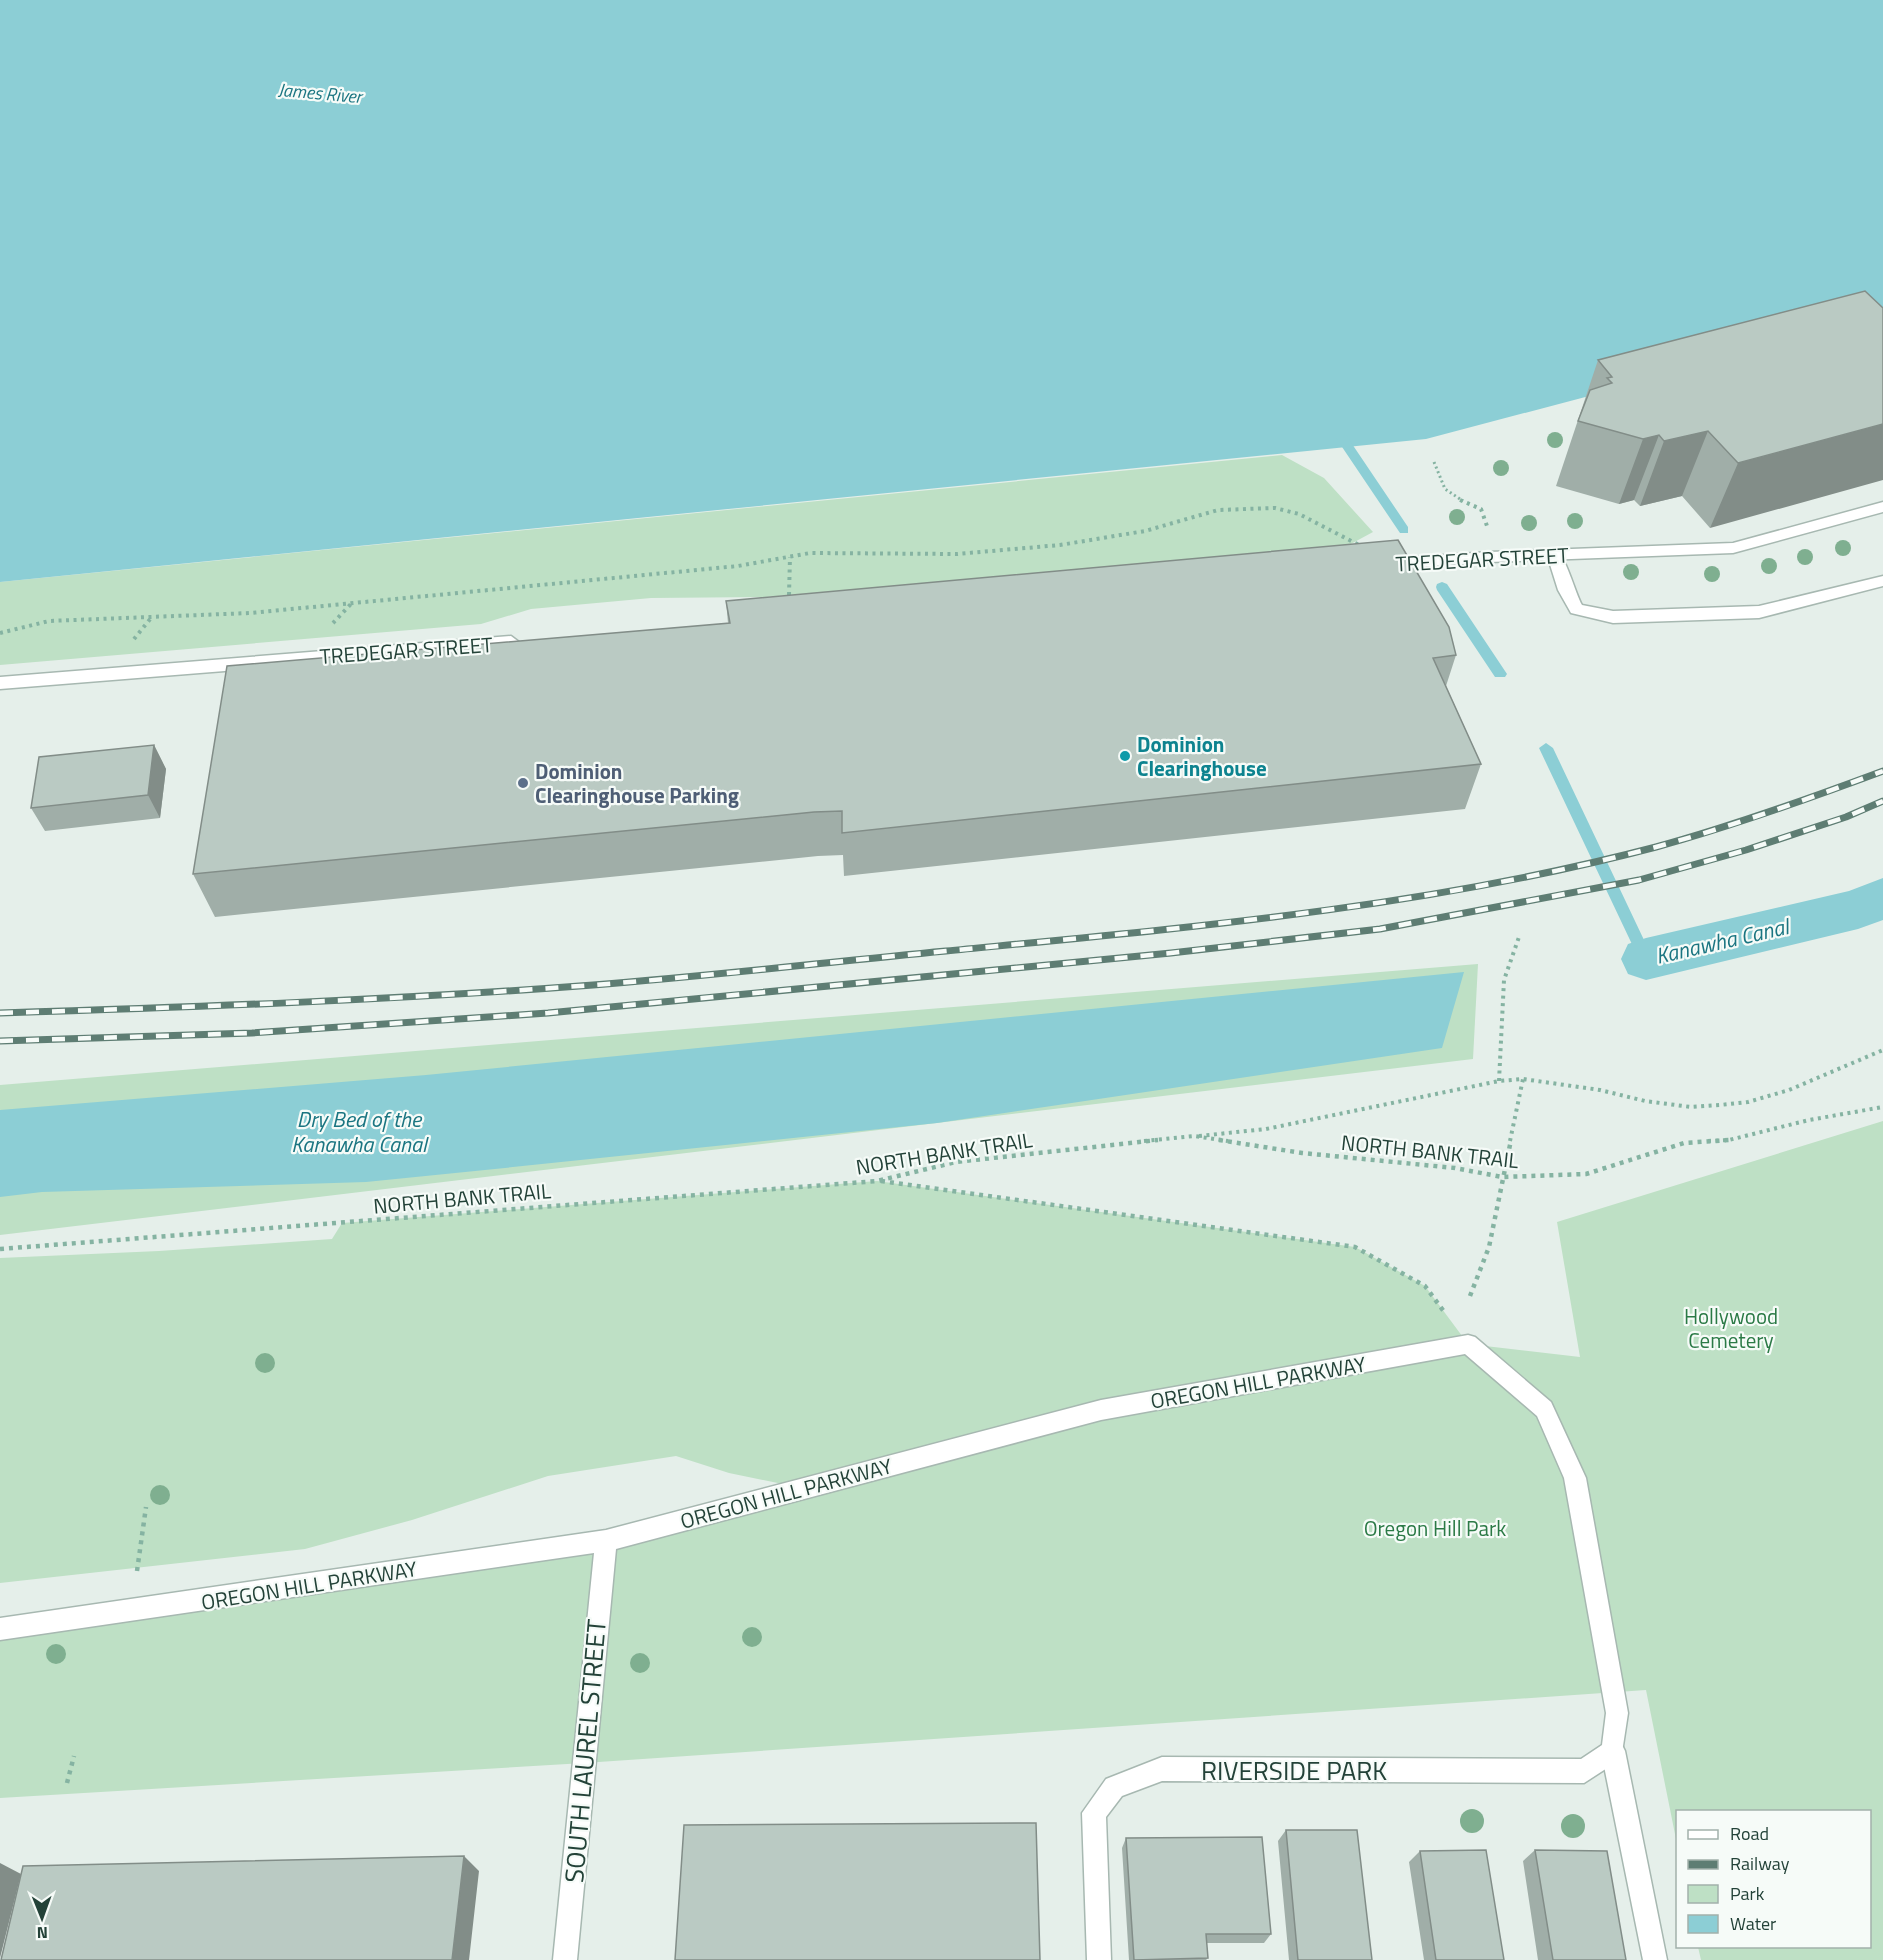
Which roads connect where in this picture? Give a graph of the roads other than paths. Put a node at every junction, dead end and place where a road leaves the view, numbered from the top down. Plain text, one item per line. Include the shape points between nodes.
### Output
1 (1883, 507) edge
2 (1555, 555) junction
3 (1373, 566) edge
4 (1883, 581) edge
5 (526, 641) edge
6 (288, 659) junction
7 (285, 679) edge
8 (0, 682) edge
9 (606, 1541) junction
10 (0, 1629) edge
11 (1613, 1751) junction
12 (565, 1960) edge
13 (1099, 1960) edge
14 (1655, 1960) edge

1 - 2 street, TREDEGAR STREET via 1733,548
2 - 3 street, TREDEGAR STREET
2 - 4 street via 1566,590 1577,609 1613,617 1759,612
5 - 6 street, TREDEGAR STREET
6 - 7 street
6 - 8 street, TREDEGAR STREET
9 - 10 street, OREGON HILL PARKWAY
9 - 11 street, OREGON HILL PARKWAY via 1101,1410 1468,1344 1544,1409 1575,1478 1617,1713
9 - 12 street, SOUTH LAUREL STREET
11 - 13 street, RIVERSIDE PARK via 1584,1771 1162,1769 1114,1787 1094,1813
11 - 14 street

